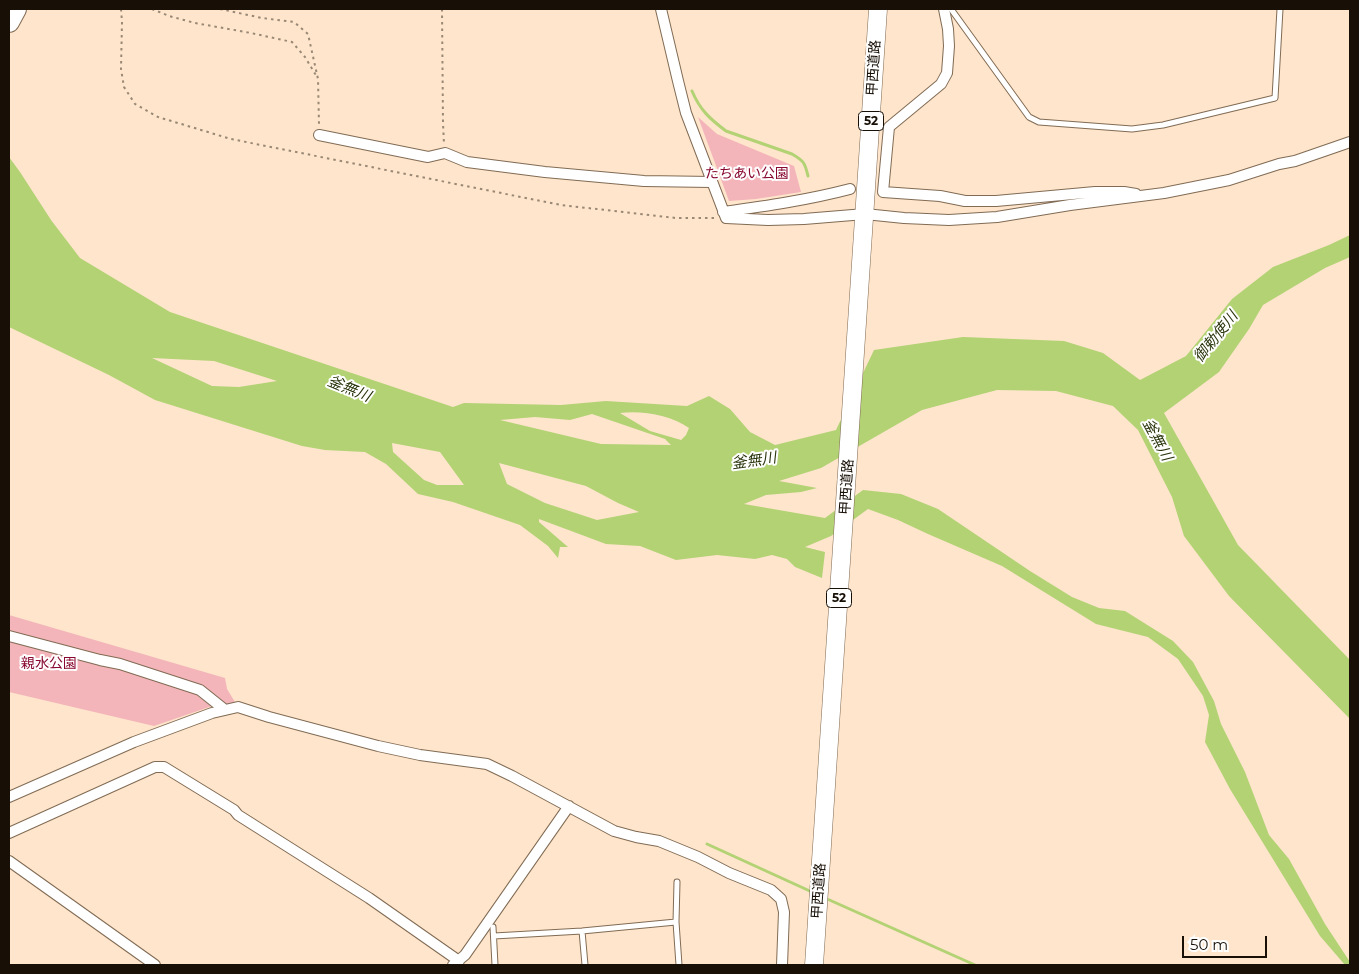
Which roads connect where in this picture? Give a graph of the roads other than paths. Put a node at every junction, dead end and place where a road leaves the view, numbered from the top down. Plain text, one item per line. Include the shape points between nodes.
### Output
1 (16, 9) edge
2 (661, 9) edge
3 (878, 9) edge
4 (944, 9) edge
5 (952, 9) edge
6 (1280, 9) edge
7 (9, 22) edge
8 (319, 135) road end
9 (1350, 142) edge
10 (712, 182) junction
11 (850, 190) dead end
12 (1148, 195) junction
13 (723, 212) junction
14 (865, 214) junction
15 (9, 636) edge
16 (225, 710) junction
17 (9, 797) edge
18 (569, 806) junction
19 (9, 833) edge
20 (9, 861) edge
21 (677, 882) dead end
22 (676, 922) junction
23 (493, 927) dead end
24 (582, 930) junction
25 (494, 936) junction
26 (456, 963) edge
27 (814, 964) edge
28 (155, 965) edge
29 (495, 965) edge
30 (585, 965) edge
31 (679, 965) edge
32 (782, 965) edge

1 - 7 highway
2 - 10 street via 686,113
3 - 14 highway, 甲西道路 / 52
4 - 12 street via 949,46 947,73 942,84 889,127 883,192 973,201 1095,192
5 - 6 lane via 1029,117 1039,122 1132,129 1164,126 1275,98
8 - 10 street via 428,158 445,153 467,162 545,172 644,181
9 - 12 street via 1229,180
10 - 13 street
11 - 13 street
12 - 14 street via 996,217 949,220
13 - 14 street via 726,218 768,220
14 - 27 highway, 甲西道路 / 52
15 - 16 street via 120,664 200,690
16 - 17 street via 134,742
16 - 18 street via 238,707 395,750 487,764
18 - 26 street via 465,955
18 - 32 street via 614,831 659,841 771,890 781,899 784,912
19 - 26 street via 155,767 164,766 369,898
20 - 28 street
21 - 22 lane
22 - 24 lane
22 - 31 lane
23 - 25 lane
24 - 25 lane
24 - 30 lane
25 - 29 lane

